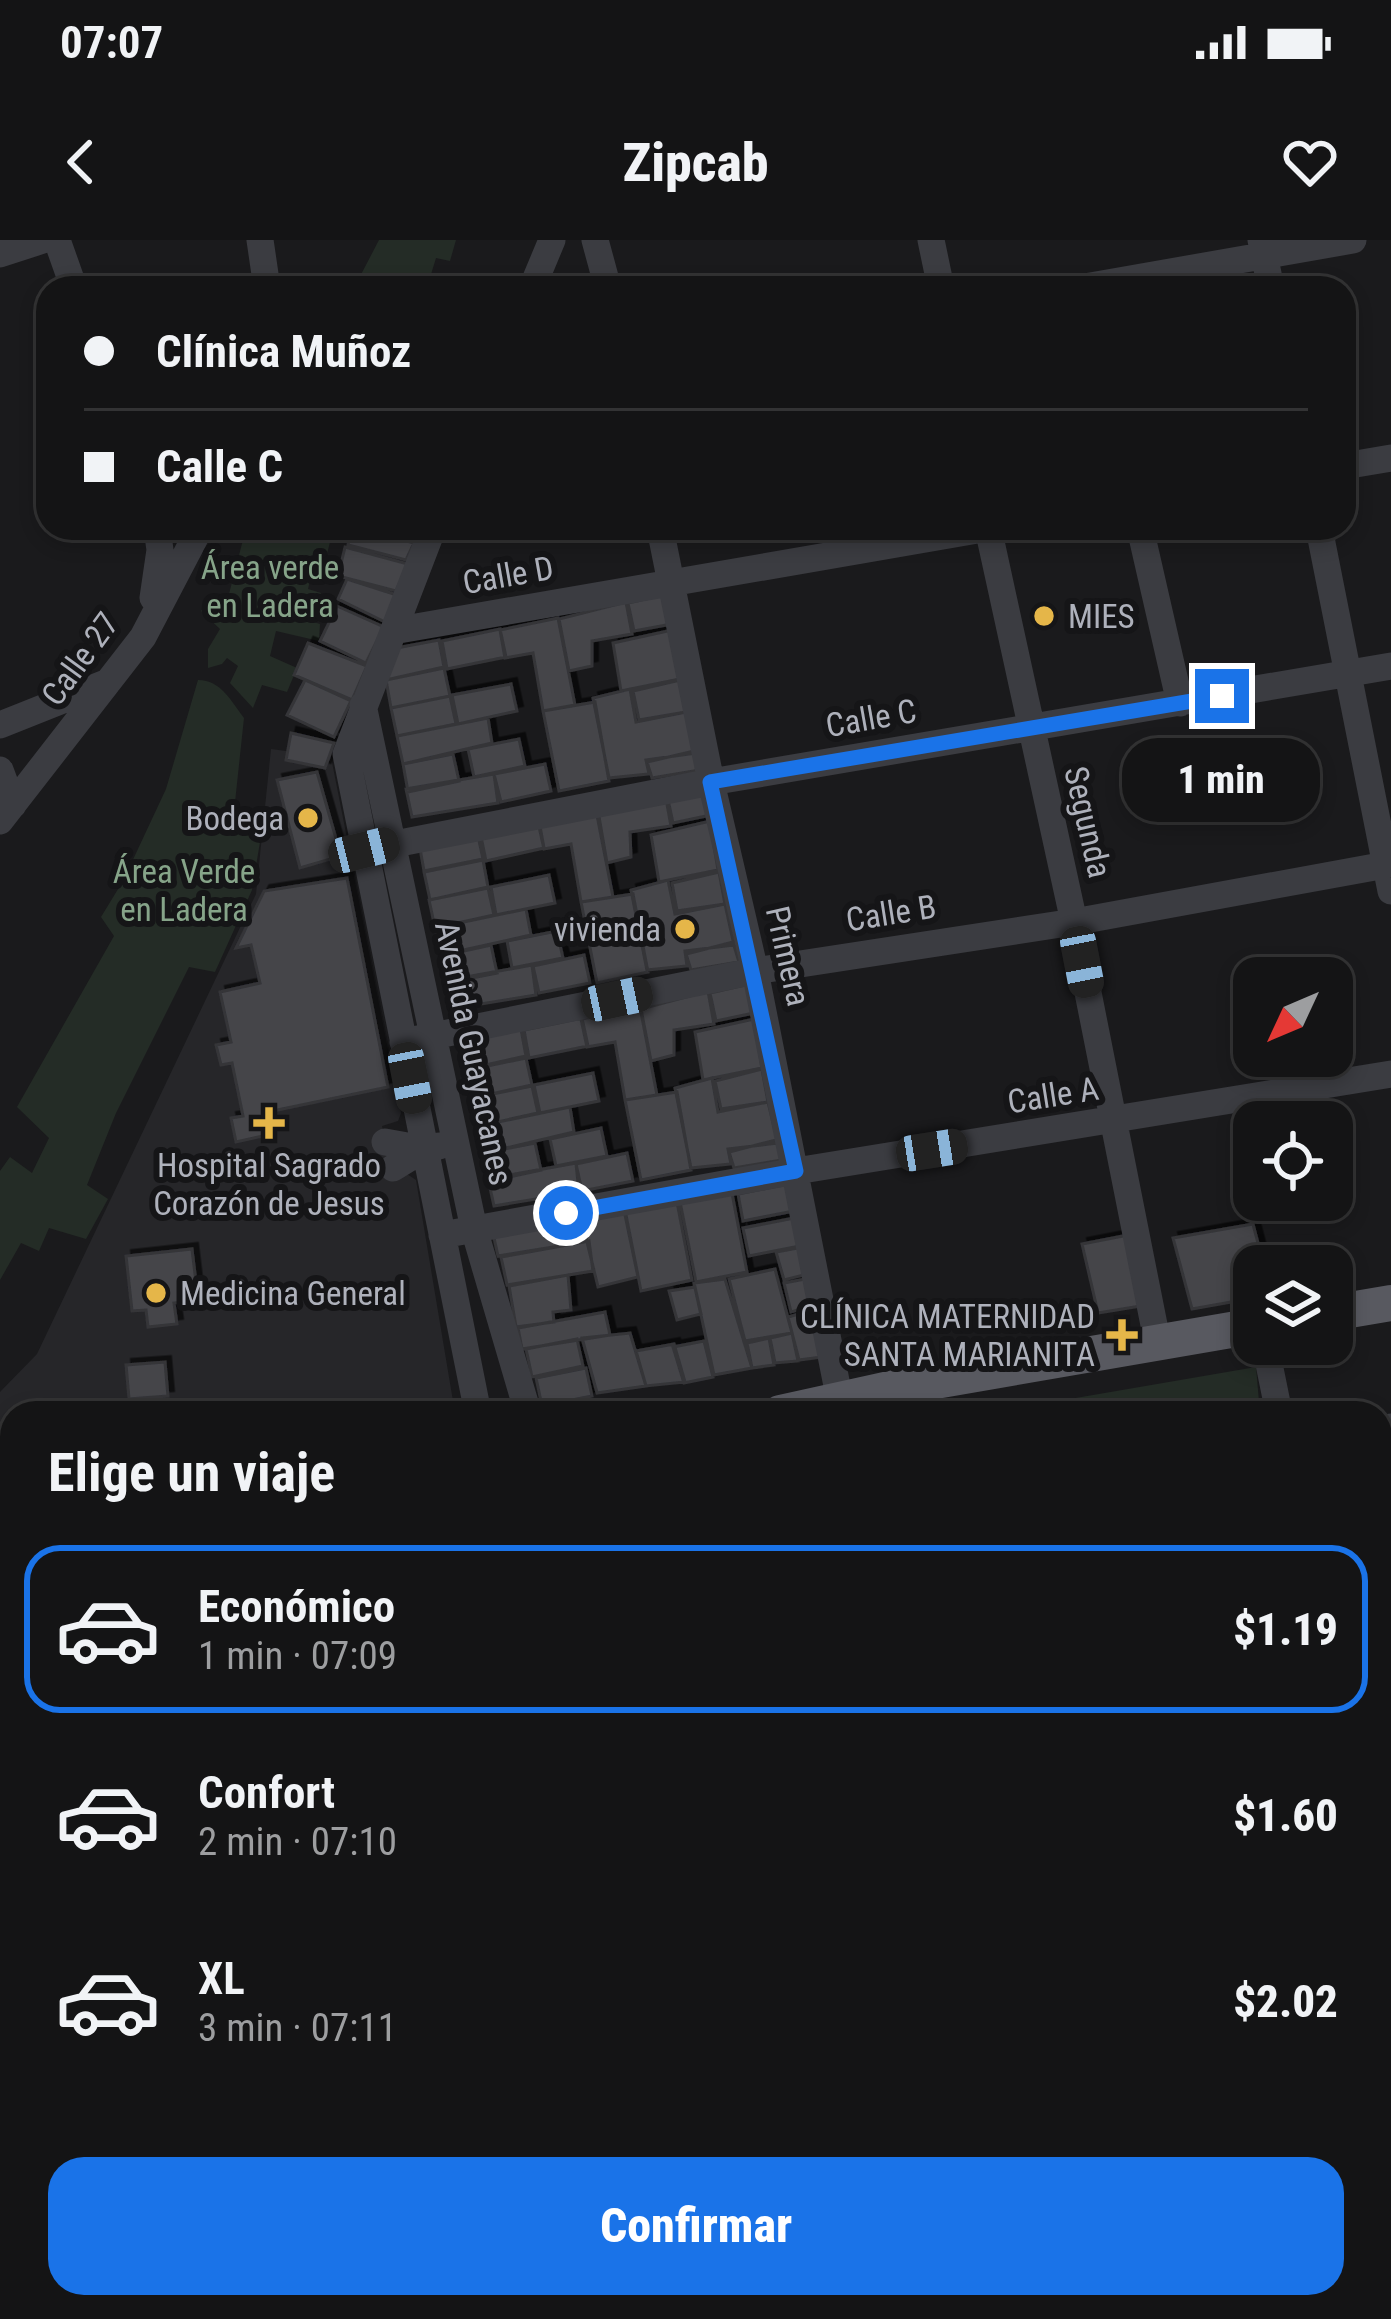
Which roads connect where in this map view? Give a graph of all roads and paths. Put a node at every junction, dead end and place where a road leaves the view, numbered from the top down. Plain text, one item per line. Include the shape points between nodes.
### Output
1 (43, 240) edge
2 (57, 240) edge
3 (260, 240) edge
4 (552, 240) edge
5 (595, 240) edge
6 (931, 240) edge
7 (1353, 240) edge
8 (1262, 247) edge
9 (0, 254) edge
10 (70, 276) edge
11 (264, 276) edge
12 (537, 276) edge
13 (605, 276) edge
14 (938, 276) edge
15 (1133, 276) edge
16 (1391, 458) edge
17 (1356, 464) edge
18 (159, 540) edge
19 (194, 540) edge
20 (429, 540) edge
21 (662, 540) edge
22 (920, 540) edge
23 (990, 540) edge
24 (1143, 540) edge
25 (1321, 540) edge
26 (671, 584) junction
27 (393, 632) junction
28 (142, 637) junction
29 (1391, 666) edge
30 (1349, 674) junction
31 (110, 682) junction
32 (1180, 703) junction
33 (363, 704) junction
34 (0, 725) edge
35 (1029, 728) junction
36 (0, 770) edge
37 (710, 782) junction
38 (6, 813) edge
39 (393, 843) junction
40 (364, 850) junction
41 (1389, 873) edge
42 (1074, 922) junction
43 (755, 971) junction
44 (434, 1037) junction
45 (403, 1042) junction
46 (1391, 1074) edge
47 (1114, 1122) junction
48 (455, 1144) junction
49 (424, 1149) junction
50 (389, 1155) dead end
51 (796, 1171) junction
52 (474, 1229) junction
53 (442, 1235) junction
54 (1391, 1303) edge
55 (1353, 1309) edge
56 (1233, 1329) edge
57 (1158, 1345) junction
58 (1269, 1365) edge
59 (476, 1401) edge
60 (524, 1401) edge
61 (868, 1401) edge
62 (879, 1401) edge
63 (1277, 1401) edge

1 - 9 street
2 - 10 street
3 - 11 street
4 - 12 street
5 - 13 street
6 - 14 street
7 - 8 street
8 - 15 street
16 - 17 street
18 - 28 street
19 - 28 street, Calle 27
20 - 27 street, Avenida Guayacanes
21 - 26 street, Primera
22 - 26 street, Calle D
23 - 35 street, Segunda
24 - 32 street
25 - 30 street
26 - 27 street, Calle D
26 - 37 street, Primera
27 - 33 street, Avenida Guayacanes
28 - 31 street, Calle 27
29 - 30 street, Calle C
30 - 32 street, Calle C
30 - 41 street
31 - 34 street
31 - 38 street, Calle 27
32 - 35 street, Calle C
33 - 39 street, Avenida Guayacanes
33 - 40 street, Avenida Guayacanes via 346,754
35 - 37 street, Calle C
35 - 42 street, Segunda
36 - 38 street
37 - 39 street, Calle C
37 - 43 street, Primera
39 - 40 street, Calle C
39 - 44 street, Avenida Guayacanes
40 - 45 street, Avenida Guayacanes
41 - 42 street, Calle B
42 - 43 street, Calle B
42 - 47 street, Segunda
43 - 44 street, Calle B
43 - 51 street, Primera
44 - 45 street, Calle B
44 - 48 street, Avenida Guayacanes
45 - 49 street, Avenida Guayacanes
46 - 47 street, Calle A
47 - 51 street, Calle A
47 - 57 street, Segunda
48 - 49 street
48 - 52 street, Avenida Guayacanes
49 - 50 street
49 - 53 street, Avenida Guayacanes
51 - 52 street, Calle A
51 - 61 street, Primera
52 - 53 street, Calle A
52 - 60 street, Avenida Guayacanes
53 - 59 street, Avenida Guayacanes
54 - 55 main road
56 - 57 main road
57 - 62 main road
58 - 63 street

